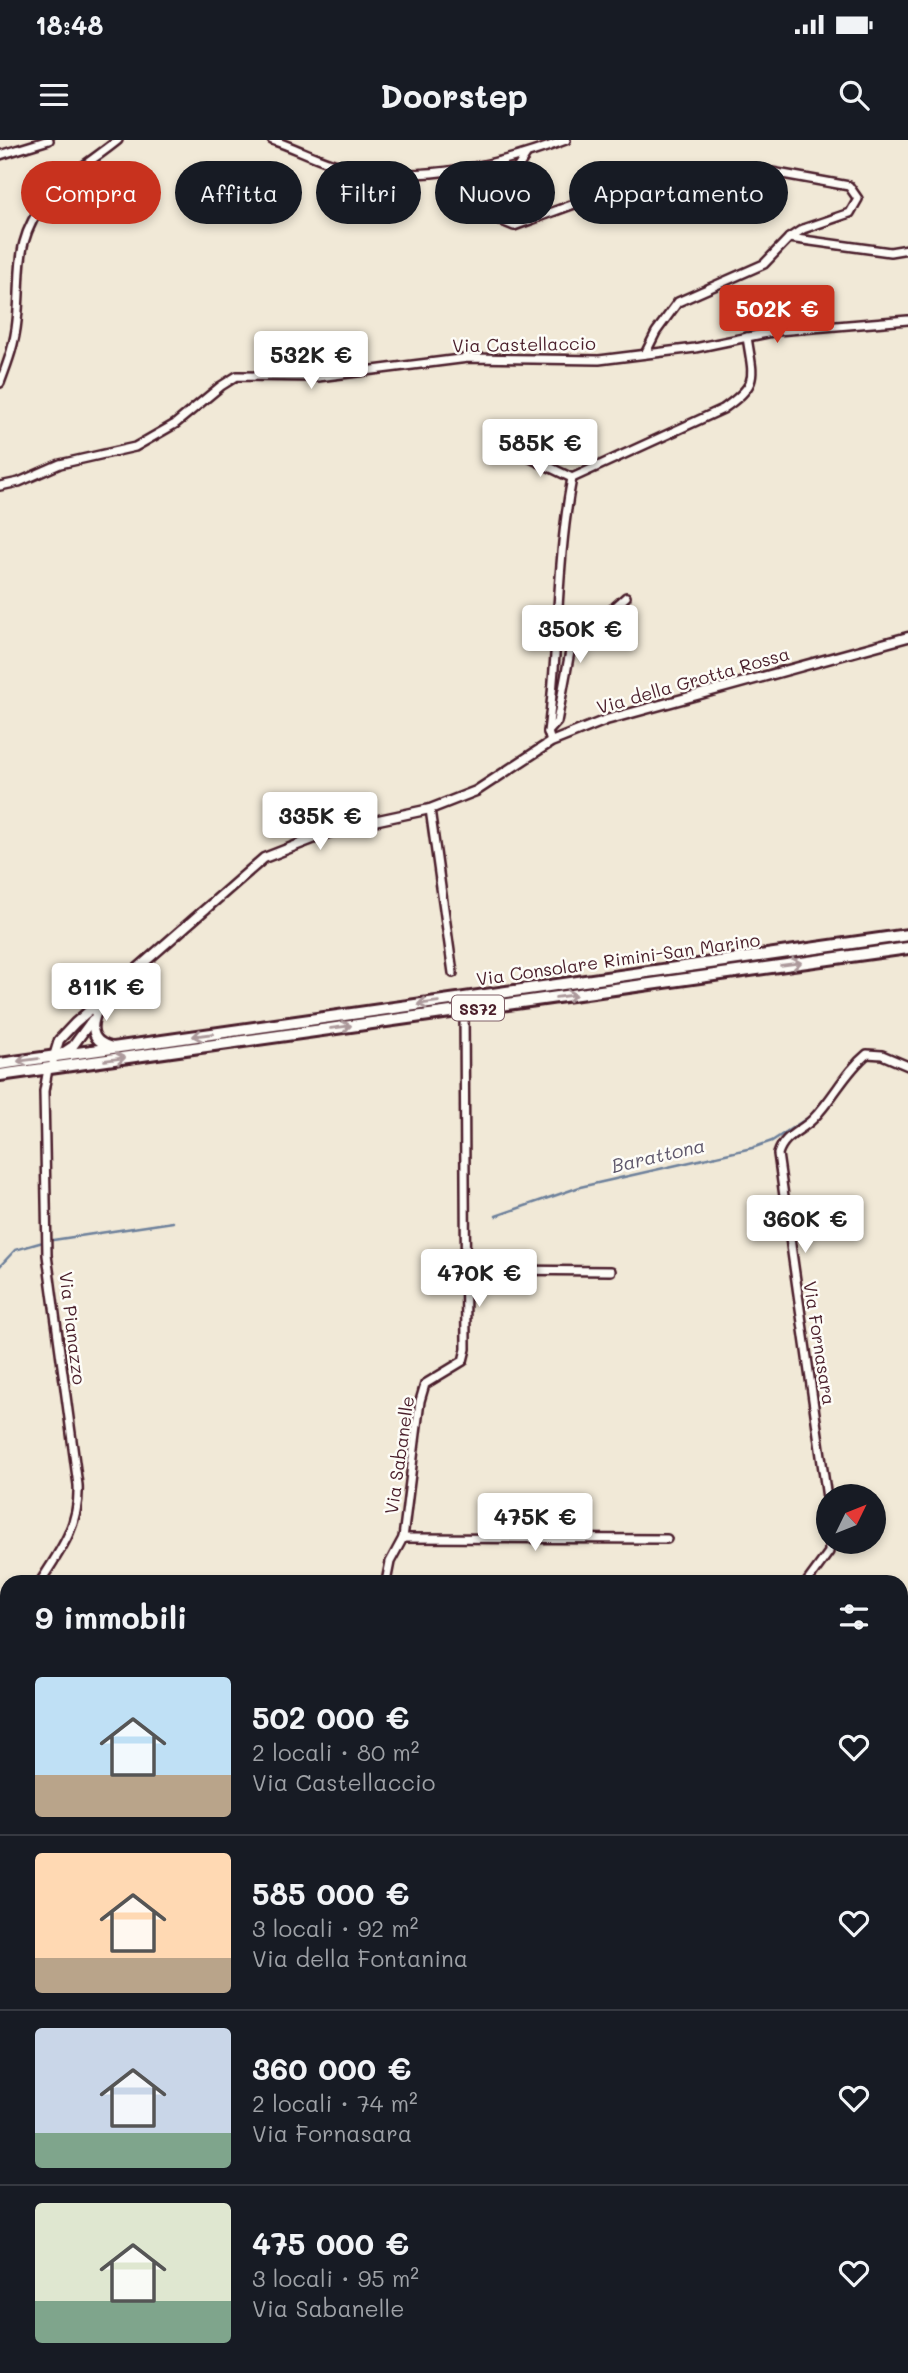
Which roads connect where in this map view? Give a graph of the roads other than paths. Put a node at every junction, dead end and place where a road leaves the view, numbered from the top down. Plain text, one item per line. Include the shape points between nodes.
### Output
1 (49, 140) edge
2 (117, 140) edge
3 (272, 140) edge
4 (566, 140) edge
5 (0, 155) edge
6 (526, 155) junction
7 (789, 238) junction
8 (908, 248) edge
9 (908, 320) edge
10 (747, 337) junction
11 (645, 354) junction
12 (0, 383) edge
13 (522, 454) dead end
14 (572, 478) junction
15 (0, 486) edge
16 (626, 597) dead end
17 (908, 637) edge
18 (548, 732) junction
19 (551, 742) junction
20 (430, 809) junction
21 (908, 935) edge
22 (908, 948) edge
23 (453, 974) dead end
24 (104, 998) junction
25 (464, 1010) junction
26 (92, 1018) junction
27 (118, 1047) junction
28 (55, 1056) junction
29 (0, 1064) edge
30 (908, 1066) edge
31 (48, 1069) junction
32 (0, 1075) edge
33 (611, 1271) dead end
34 (464, 1273) junction
35 (825, 1484) edge
36 (403, 1538) junction
37 (667, 1539) dead end
38 (828, 1554) edge
39 (44, 1575) edge
40 (387, 1575) edge
41 (812, 1575) edge

1 - 5 street
2 - 12 street via 48,196 27,229 20,249 12,354
3 - 6 street via 345,168 374,173 471,169
4 - 6 street
6 - 7 street via 496,204 498,219 514,226 599,195 755,169 849,186 855,191 858,199 850,213
7 - 8 street via 890,252
7 - 11 street via 756,269 678,302
9 - 10 street, Via Castellaccio
10 - 11 street, Via Castellaccio
10 - 14 street via 753,375 746,393 723,409
11 - 15 street, Via Castellaccio via 549,361 468,358 318,377 237,376 175,424 135,447 60,464
13 - 14 street
14 - 18 street via 557,588 558,646
16 - 18 street via 571,646 557,722
17 - 19 street, Via della Grotta Rossa via 642,708
18 - 19 street
19 - 20 street, Via della Grotta Rossa via 476,791
20 - 23 street, Via Consolare Rimini-San Marino
20 - 24 street, Via della Grotta Rossa via 341,828 264,858
21 -> 27 main road, Via Consolare Rimini-San Marino / SS72
25 -> 22 main road, Via Consolare Rimini-San Marino / SS72
24 - 26 street, Via della Grotta Rossa
24 - 28 street, Via della Grotta Rossa via 59,1040
31 -> 25 main road, Via Consolare Rimini-San Marino / SS72
25 - 34 street, Via Sabanelle
26 - 27 street via 100,1042
26 - 28 street, Via della Grotta Rossa via 73,1046
27 - 28 main road, Via Consolare Rimini-San Marino / SS72
28 -> 29 main road, Via Consolare Rimini-San Marino / SS72
28 - 31 street
30 - 35 street, Via Fornasara via 867,1054 813,1119 781,1144 778,1154
31 - 32 main road, Via Consolare Rimini-San Marino / SS72
31 - 39 street, Via Pianazzo via 44,1091 45,1225 78,1509 74,1526
33 - 34 street
34 - 36 street, Via Sabanelle via 466,1349 463,1361 425,1384
36 - 37 street, Via Sabanelle
36 - 40 street, Via Sabanelle
38 - 41 street

